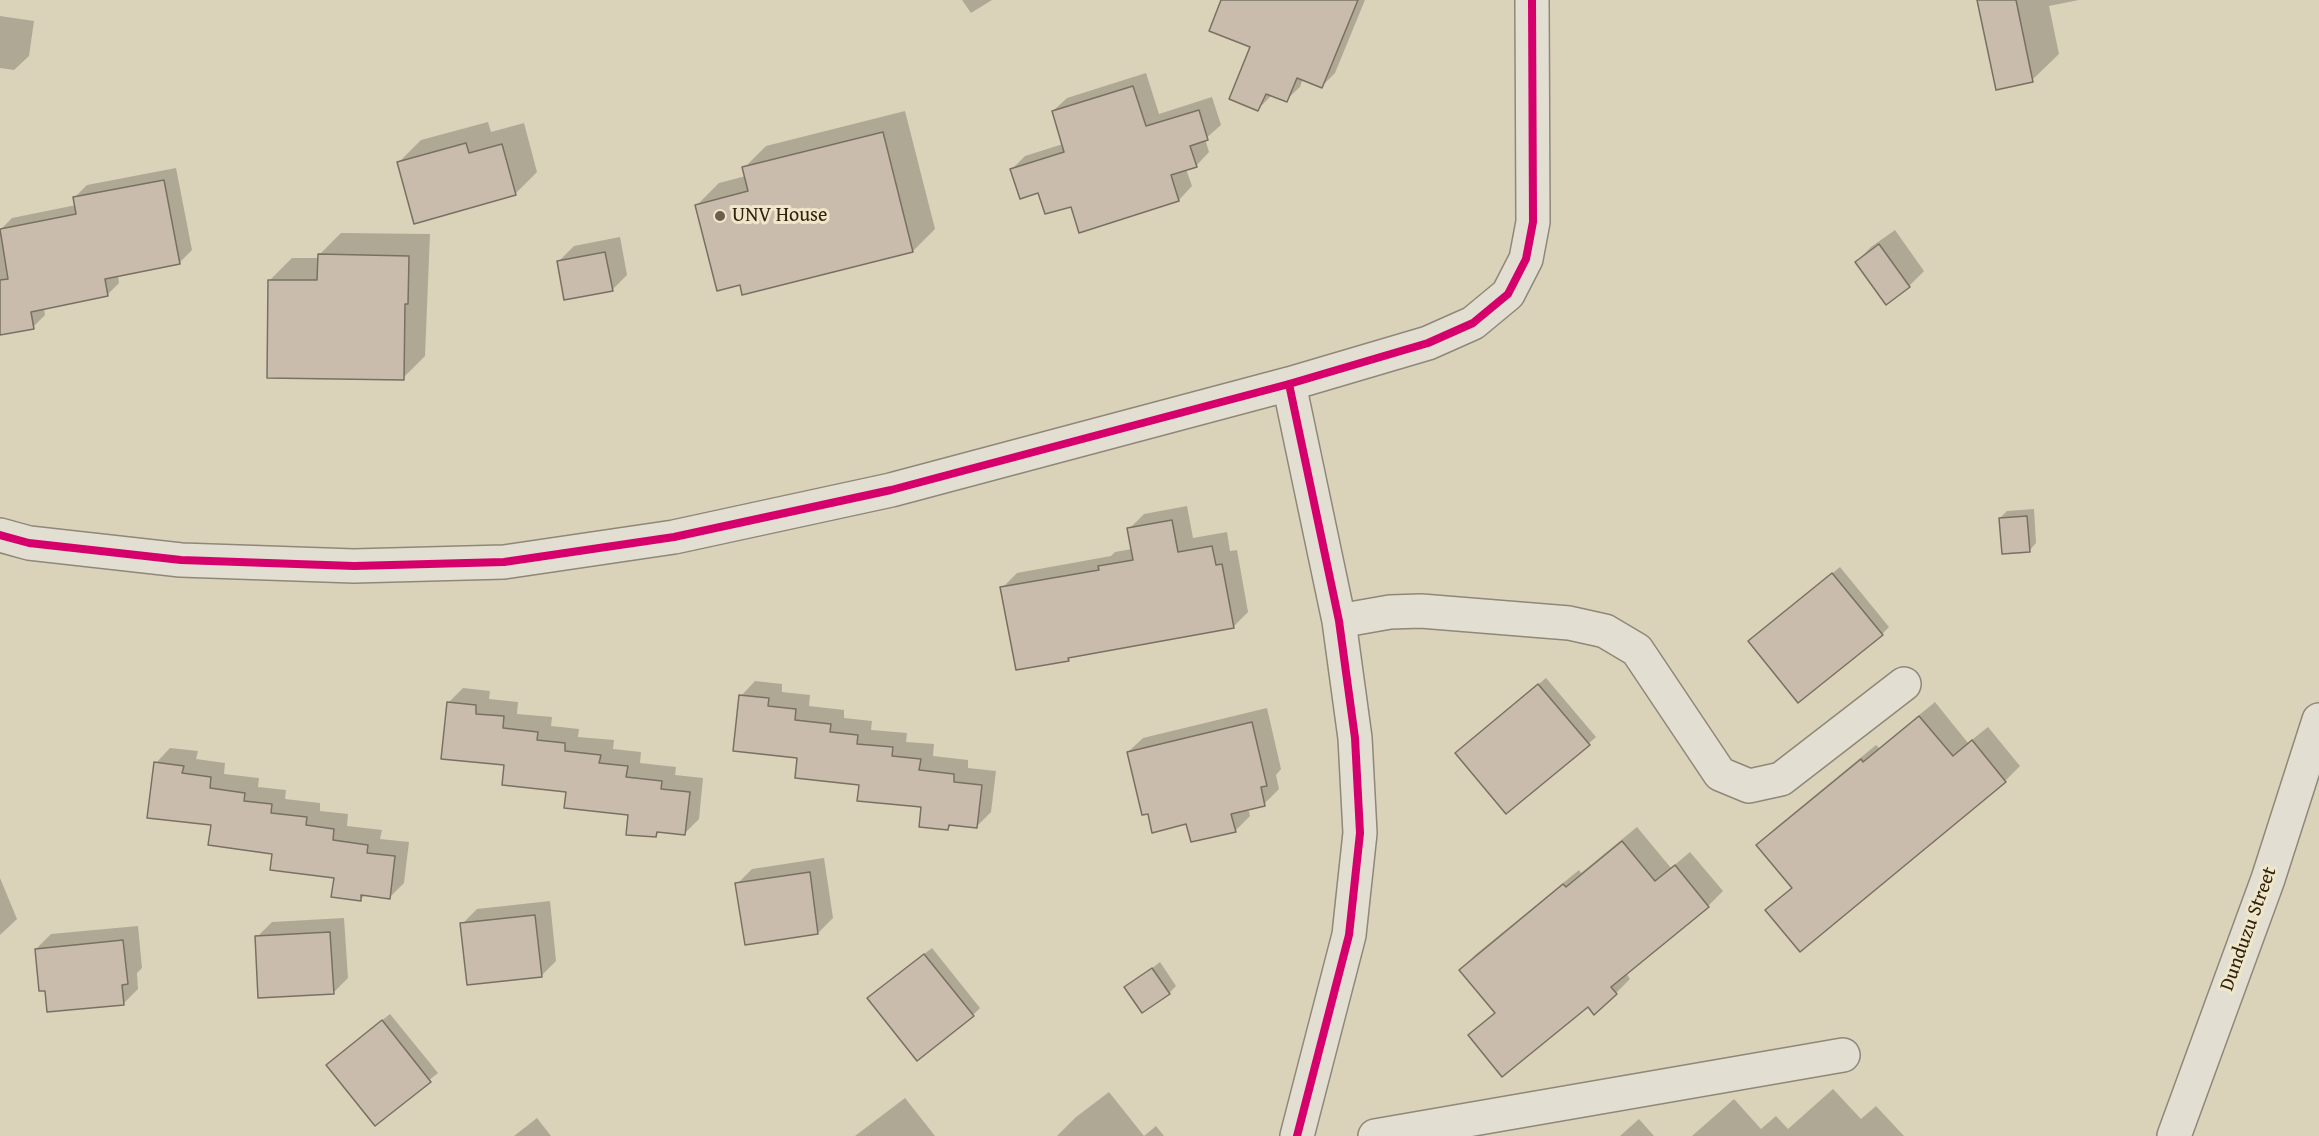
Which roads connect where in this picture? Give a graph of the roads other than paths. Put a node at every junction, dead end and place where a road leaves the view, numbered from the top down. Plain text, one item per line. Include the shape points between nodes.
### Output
1 (1532, 0) edge
2 (1289, 384) junction
3 (0, 535) edge
4 (1339, 621) junction
5 (1904, 684) dead end
6 (2319, 720) edge
7 (1843, 1055) dead end
8 (1297, 1136) edge
9 (1375, 1136) edge
10 (2174, 1136) edge

1 - 2 street via 1533,222 1526,259 1508,294 1473,323 1428,343
2 - 3 street via 891,490 674,537 504,561 354,566 181,561 29,543
2 - 4 street
4 - 5 street via 1421,610 1569,623 1605,631 1637,650 1720,774 1749,786 1781,779
4 - 8 street via 1355,738 1360,833 1356,885 1349,935
6 - 10 street, Dunduzu Street via 2268,879
7 - 9 street

